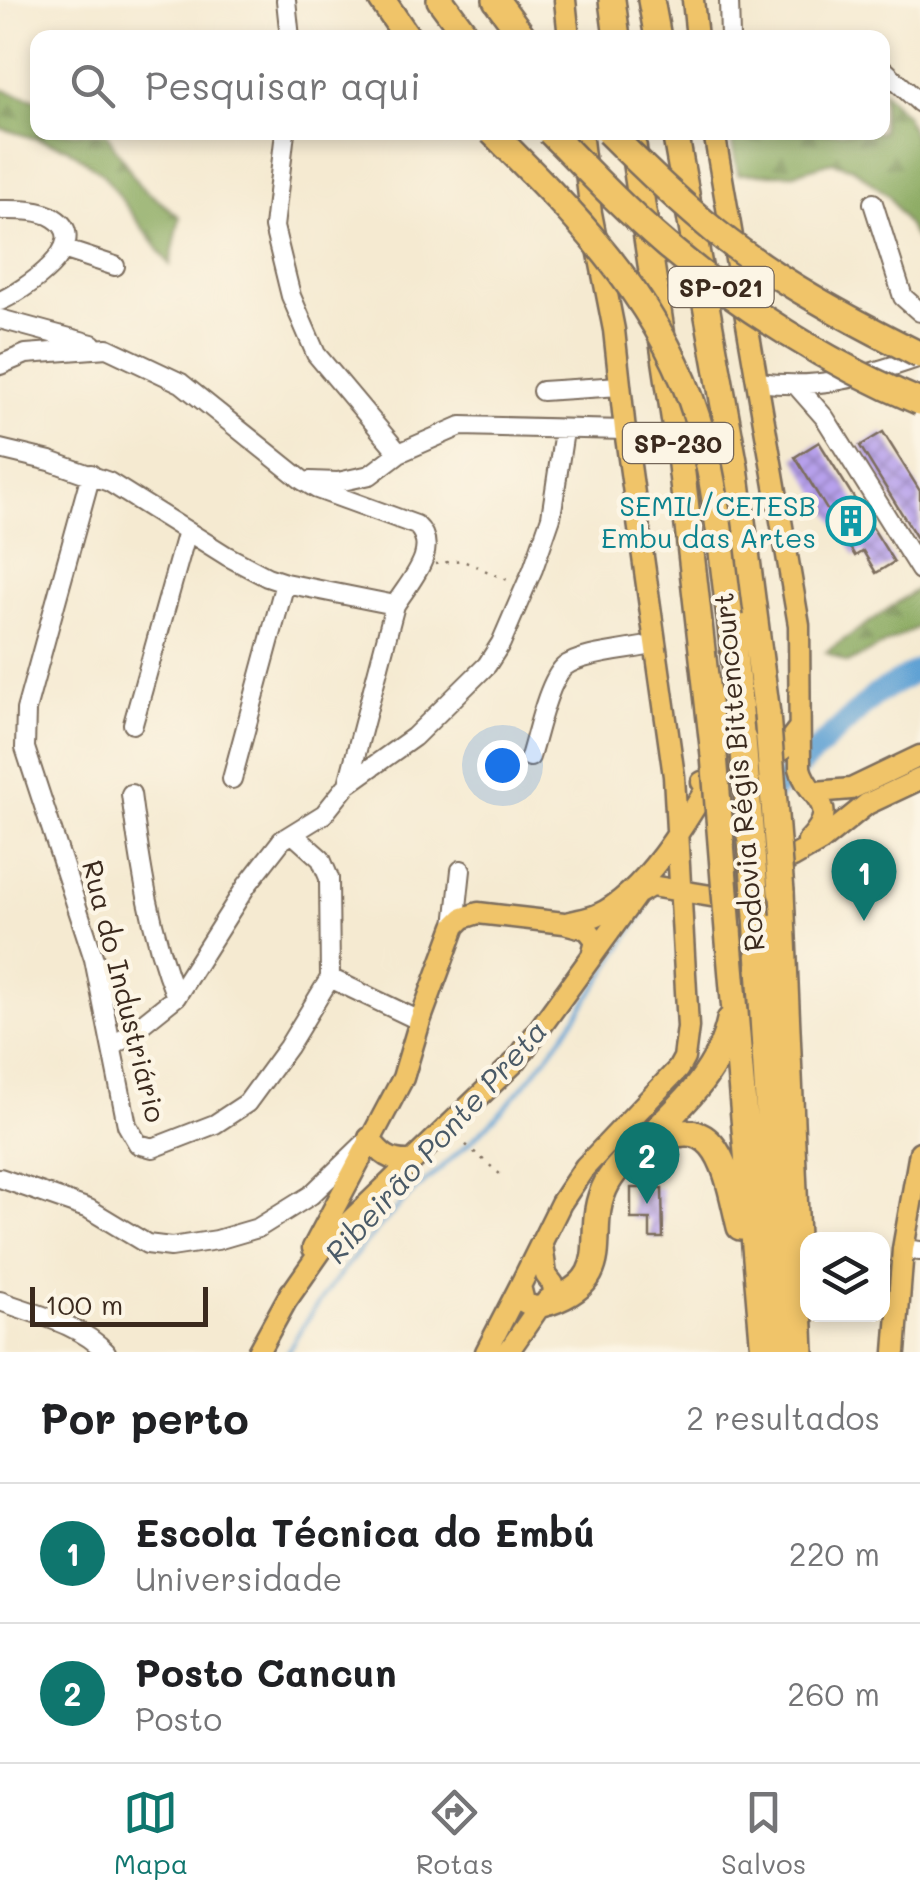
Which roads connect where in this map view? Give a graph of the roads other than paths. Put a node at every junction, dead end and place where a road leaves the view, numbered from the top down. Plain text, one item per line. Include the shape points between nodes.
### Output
1 (286, 0) edge
2 (382, 0) edge
3 (440, 0) edge
4 (496, 0) edge
5 (565, 0) edge
6 (612, 0) edge
7 (654, 0) edge
8 (693, 0) edge
9 (729, 0) edge
10 (289, 30) edge
11 (403, 30) edge
12 (462, 30) edge
13 (518, 30) edge
14 (568, 30) edge
15 (616, 30) edge
16 (658, 30) edge
17 (696, 30) edge
18 (730, 30) edge
19 (890, 75) edge
20 (920, 102) edge
21 (284, 140) edge
22 (500, 140) edge
23 (558, 140) edge
24 (582, 140) edge
25 (616, 140) edge
26 (631, 140) edge
27 (676, 140) edge
28 (715, 140) edge
29 (873, 203) dead end
30 (0, 210) edge
31 (63, 249) junction
32 (115, 266) dead end
33 (0, 301) edge
34 (920, 312) edge
35 (0, 319) edge
36 (0, 347) edge
37 (107, 348) junction
38 (26, 354) junction
39 (920, 356) edge
40 (0, 366) edge
41 (758, 382) junction
42 (796, 385) junction
43 (620, 386) junction
44 (542, 391) dead end
45 (920, 402) edge
46 (564, 430) junction
47 (625, 430) junction
48 (0, 449) edge
49 (399, 453) junction
50 (91, 474) junction
51 (302, 480) junction
52 (187, 531) junction
53 (920, 570) edge
54 (285, 583) junction
55 (395, 604) junction
56 (656, 644) junction
57 (133, 724) dead end
58 (920, 756) edge
59 (530, 757) dead end
60 (800, 766) junction
61 (710, 774) junction
62 (674, 776) junction
63 (920, 778) edge
64 (232, 779) dead end
65 (348, 784) junction
66 (131, 794) dead end
67 (679, 832) junction
68 (293, 834) junction
69 (793, 857) junction
70 (461, 870) dead end
71 (649, 884) junction
72 (681, 889) junction
73 (711, 896) junction
74 (680, 917) junction
75 (564, 923) junction
76 (455, 926) junction
77 (593, 952) junction
78 (683, 954) junction
79 (330, 978) junction
80 (176, 997) junction
81 (734, 1001) junction
82 (420, 1021) junction
83 (112, 1048) junction
84 (369, 1138) junction
85 (920, 1152) edge
86 (410, 1160) junction
87 (624, 1161) junction
88 (0, 1178) edge
89 (311, 1195) junction
90 (331, 1211) junction
91 (542, 1244) junction
92 (912, 1250) edge
93 (521, 1283) junction
94 (546, 1291) junction
95 (286, 1301) junction
96 (0, 1302) edge
97 (761, 1304) junction
98 (106, 1352) edge
99 (258, 1352) edge
100 (486, 1352) edge
101 (508, 1352) edge
102 (764, 1352) edge
103 (784, 1352) edge
104 (801, 1352) edge
105 (896, 1352) edge

1 - 10 street
2 - 11 highway
3 - 12 highway
4 - 13 highway
5 - 14 main road
6 - 15 highway
7 - 16 highway
8 - 17 main road
9 - 18 street
19 - 20 street
21 - 49 street via 274,227 302,329 322,364
22 - 103 highway, bridge via 590,232 633,289 692,402 710,473 758,916
23 - 45 highway, SP-021, bridge via 718,285 782,330
24 - 43 main road
25 - 39 highway, SP-021, bridge via 719,234
26 - 61 highway, Rodovia Régis Bittencourt / SP-230 via 680,456
27 - 104 highway, Rodovia Régis Bittencourt / SP-230, bridge via 735,467 767,714
28 - 41 main road
29 - 34 street via 903,297
30 - 31 street via 51,216 63,228
31 - 32 street
31 - 33 street via 44,275
35 - 37 street
36 - 38 street
37 - 38 street
37 - 51 street via 181,383
38 - 40 street
39 - 42 street via 850,381
41 - 42 street
41 - 60 main road via 798,625
42 - 53 street via 825,418
43 - 44 street
43 - 47 main road
46 - 47 street
46 - 49 street via 462,426
46 - 65 street via 556,495 501,643 414,737
47 - 56 main road
48 - 50 street
49 - 51 street via 370,476
50 - 52 street
50 - 83 street, Rua do Industriário via 26,710 25,748 75,892
51 - 55 street via 416,525 427,540 426,554
52 - 54 street
52 - 57 street
54 - 55 street
54 - 64 street
55 - 65 street
56 - 59 street via 564,667
56 - 62 main road
58 - 60 main road via 851,789
60 - 61 main road
60 - 69 main road via 823,810 821,824
61 - 62 main road via 692,786
61 - 67 main road
61 - 72 main road
61 - 81 highway, Rodovia Régis Bittencourt / SP-230, bridge
62 - 67 main road
63 - 69 main road via 867,804
65 - 68 street via 324,814
66 - 80 street via 146,893
67 - 71 main road
67 - 72 main road
68 - 79 street via 321,860 329,878
68 - 80 street via 254,875
69 - 73 main road
70 - 76 street
71 - 72 main road
71 - 74 main road via 671,900
71 - 75 main road via 594,916
71 - 77 main road
72 - 73 main road
72 - 74 main road
73 - 78 main road
74 - 78 main road
75 - 76 main road via 478,912
75 - 77 main road via 591,932
76 - 82 main road
77 - 86 main road via 516,1061
78 - 91 main road via 684,1058 585,1167
79 - 82 street
79 - 83 street, Rua do Industriário via 247,1103 154,1148 138,1144 127,1125
80 - 83 street
81 - 87 highway via 709,1073
81 - 97 highway, Rodovia Régis Bittencourt / SP-230
82 - 84 main road via 403,1078
84 - 86 main road via 384,1156
84 - 89 street
84 - 90 main road
85 - 92 main road
86 - 95 main road via 325,1244
87 - 94 highway via 604,1190 598,1237 582,1269
87 - 97 highway via 684,1133 718,1152
88 - 89 street via 89,1208 147,1244 170,1247 258,1228
89 - 90 street
90 - 95 main road
91 - 93 main road
91 - 94 main road
92 - 105 main road
93 - 94 main road via 535,1272
93 - 94 main road via 524,1302
93 - 100 main road
94 - 101 main road
95 - 99 main road
96 - 98 street via 74,1329
97 - 102 highway, Rodovia Régis Bittencourt / SP-230

